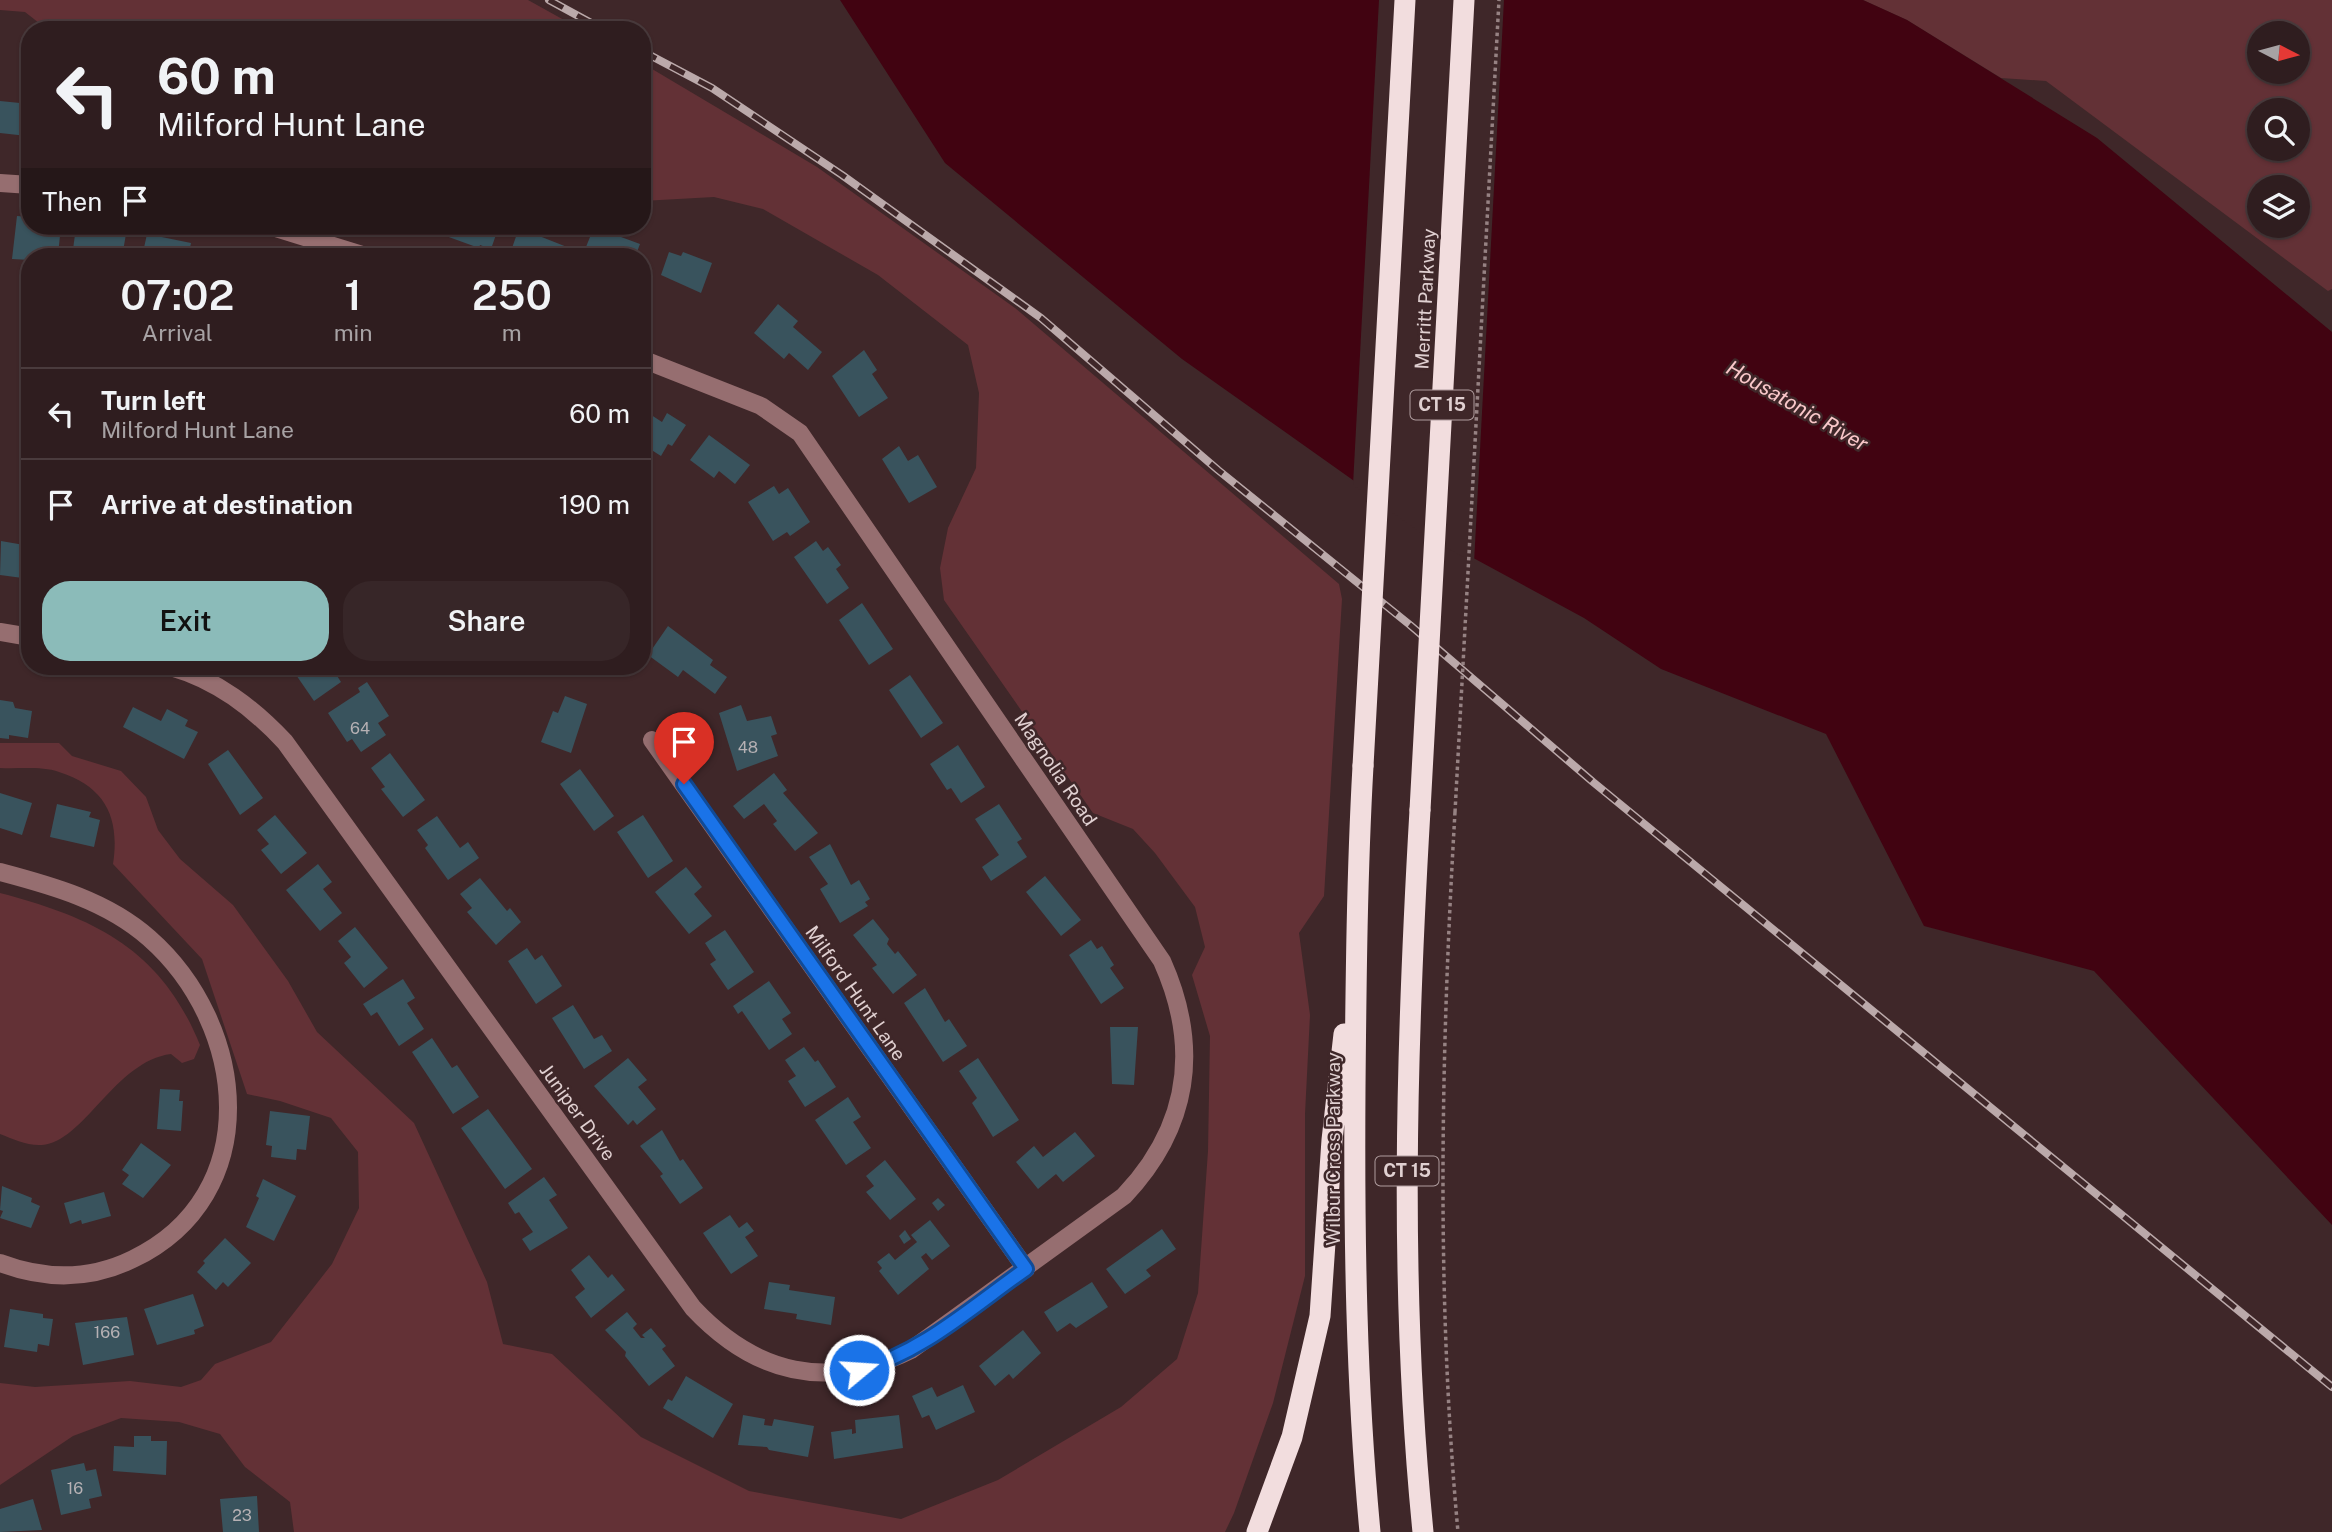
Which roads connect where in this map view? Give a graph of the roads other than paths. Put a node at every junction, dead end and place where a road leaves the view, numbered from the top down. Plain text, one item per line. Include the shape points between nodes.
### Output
1 (1405, 0) edge
2 (1464, 0) edge
3 (0, 184) edge
4 (21, 185) edge
5 (298, 235) edge
6 (340, 248) edge
7 (651, 363) edge
8 (0, 632) edge
9 (21, 636) edge
10 (189, 675) edge
11 (653, 740) dead end
12 (1363, 766) joint
13 (0, 872) edge
14 (1355, 935) junction
15 (0, 1263) edge
16 (1026, 1269) junction
17 (1257, 1532) edge
18 (1370, 1532) edge
19 (1423, 1532) edge

1 - 12 highway, Merritt Parkway / CT 15, bridge
2 - 19 highway, Merritt Parkway / CT 15, bridge via 1420,810 1407,1154 1411,1340
3 - 4 street
5 - 6 street
7 - 16 street, Magnolia Road via 761,406 800,433 1162,961 1172,984 1183,1029 1185,1063 1180,1100 1168,1136 1124,1196
8 - 9 street
10 - 16 street, Juniper Drive via 246,704 285,742 693,1308 734,1345 776,1366 831,1373 859,1370 911,1350
11 - 16 street, Milford Hunt Lane
12 - 14 highway, Wilbur Cross Parkway / CT 15
13 - 15 street via 100,906 127,921 166,954 210,1021 223,1057 229,1106 226,1136 208,1192 190,1218 167,1239 116,1267 86,1276 29,1273
14 - 17 highway via 1332,1140 1320,1316 1292,1437
14 - 18 highway, Wilbur Cross Parkway / CT 15 via 1356,1288

